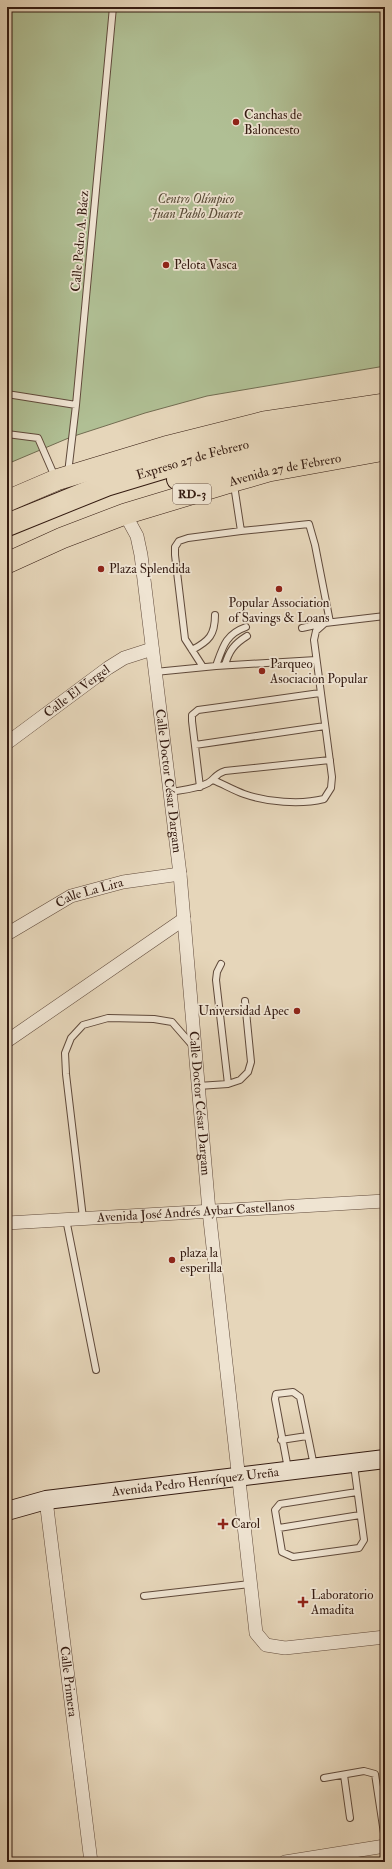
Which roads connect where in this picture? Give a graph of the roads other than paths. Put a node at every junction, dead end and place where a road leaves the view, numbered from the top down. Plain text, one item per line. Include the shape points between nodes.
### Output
1 (113, 7) edge
2 (7, 394) edge
3 (385, 397) edge
4 (385, 404) edge
5 (76, 405) junction
6 (341, 411) junction
7 (385, 420) edge
8 (7, 434) edge
9 (385, 440) edge
10 (385, 450) edge
11 (62, 479) junction
12 (234, 481) junction
13 (7, 501) edge
14 (125, 514) junction
15 (7, 525) edge
16 (241, 531) junction
17 (7, 540) edge
18 (7, 563) edge
19 (215, 615) dead end
20 (385, 616) edge
21 (327, 622) junction
22 (246, 627) dead end
23 (302, 628) dead end
24 (247, 636) dead end
25 (152, 649) junction
26 (192, 650) junction
27 (316, 660) junction
28 (225, 665) junction
29 (216, 666) junction
30 (203, 667) junction
31 (155, 672) junction
32 (320, 693) junction
33 (325, 726) junction
34 (7, 742) edge
35 (195, 745) junction
36 (330, 760) junction
37 (213, 780) junction
38 (200, 787) junction
39 (170, 792) junction
40 (180, 874) junction
41 (184, 919) junction
42 (7, 934) edge
43 (221, 964) dead end
44 (245, 1000) dead end
45 (7, 1041) edge
46 (195, 1048) junction
47 (228, 1084) junction
48 (198, 1086) junction
49 (385, 1201) edge
50 (209, 1210) junction
51 (83, 1218) junction
52 (66, 1219) junction
53 (7, 1223) edge
54 (96, 1370) dead end
55 (307, 1436) junction
56 (281, 1440) junction
57 (385, 1459) edge
58 (354, 1463) junction
59 (314, 1467) junction
60 (288, 1470) junction
61 (239, 1477) junction
62 (357, 1492) junction
63 (46, 1500) junction
64 (7, 1511) edge
65 (360, 1515) junction
66 (279, 1528) junction
67 (250, 1584) junction
68 (144, 1596) dead end
69 (385, 1637) edge
70 (344, 1775) junction
71 (324, 1778) dead end
72 (350, 1818) dead end
73 (385, 1840) edge
74 (385, 1846) edge
75 (91, 1862) edge
76 (285, 1862) edge

1 - 5 lane, Calle Pedro A. Báez
2 - 5 lane
3 - 6 main road
4 - 6 main road
5 - 11 lane, Calle Pedro A. Báez
6 - 11 main road via 264,422 165,447
7 - 15 highway, Expreso 27 de Febrero / RD-3 via 266,440 212,453 106,484
8 - 11 lane via 38,438
9 - 17 highway, Expreso 27 de Febrero / RD-3 via 351,443 220,467 96,502
10 - 12 main road, Avenida 27 de Febrero / RD-3 via 269,471
11 - 13 main road
12 - 14 main road, Avenida 27 de Febrero / RD-3
12 - 16 lane
14 - 18 main road, Avenida 27 de Febrero / RD-3
14 - 25 street, Calle Doctor César Dargam via 138,536
16 - 21 lane via 310,524
16 - 26 lane via 188,538 179,541 176,547 183,627 185,639
19 - 26 lane via 215,629 204,644
20 - 21 lane
21 - 23 lane
21 - 27 lane via 316,631
22 - 29 lane via 235,631 228,638
24 - 28 lane via 236,643 228,653
25 - 31 street, Calle Doctor César Dargam
25 - 34 street, Calle El Vergel via 124,658 108,668
26 - 30 lane
27 - 28 lane
27 - 32 lane
28 - 29 lane
29 - 30 lane
30 - 31 lane
31 - 39 street, Calle Doctor César Dargam
32 - 33 lane
32 - 35 lane via 198,710 192,715
33 - 35 lane
33 - 36 lane
35 - 38 lane
36 - 37 lane via 225,771 217,773
36 - 37 lane via 331,788 324,799 313,802 277,801 245,794
37 - 38 lane
38 - 39 lane
39 - 40 street, Calle Doctor César Dargam
40 - 41 street, Calle Doctor César Dargam
40 - 42 street, Calle La Lira via 123,882 72,896
41 - 45 street
41 - 46 street, Calle Doctor César Dargam
43 - 47 lane via 216,980
44 - 47 lane via 251,1062 248,1072 240,1080
46 - 48 street, Calle Doctor César Dargam
46 - 51 lane via 172,1022 154,1019 108,1018 83,1025 71,1038 65,1053 66,1074
47 - 48 lane
48 - 50 street, Calle Doctor César Dargam
49 - 50 street, Avenida José Andrés Aybar Castellanos
50 - 51 street, Avenida José Andrés Aybar Castellanos
50 - 61 street, Calle Doctor César Dargam
51 - 52 street, Avenida José Andrés Aybar Castellanos
52 - 53 street, Avenida José Andrés Aybar Castellanos
52 - 54 lane
55 - 56 lane
55 - 56 lane via 300,1397 293,1392 276,1394 274,1400
55 - 59 lane
56 - 60 lane
57 - 58 main road, Avenida Pedro Henríquez Ureña
58 - 59 main road, Avenida Pedro Henríquez Ureña
58 - 62 lane
59 - 60 main road, Avenida Pedro Henríquez Ureña
60 - 61 main road, Avenida Pedro Henríquez Ureña
61 - 63 main road, Avenida Pedro Henríquez Ureña
61 - 67 street, Calle Doctor César Dargam
62 - 65 lane
62 - 66 lane via 280,1504 275,1510
63 - 64 main road, Avenida Pedro Henríquez Ureña
63 - 75 street, Calle Primera
65 - 66 lane
65 - 66 lane via 364,1540 359,1548 293,1557 282,1552
67 - 68 lane
67 - 69 street, Calle Doctor César Dargam via 256,1633 266,1644 286,1648
70 - 71 lane
70 - 72 lane
70 - 73 lane via 364,1771 375,1774
74 - 76 street

